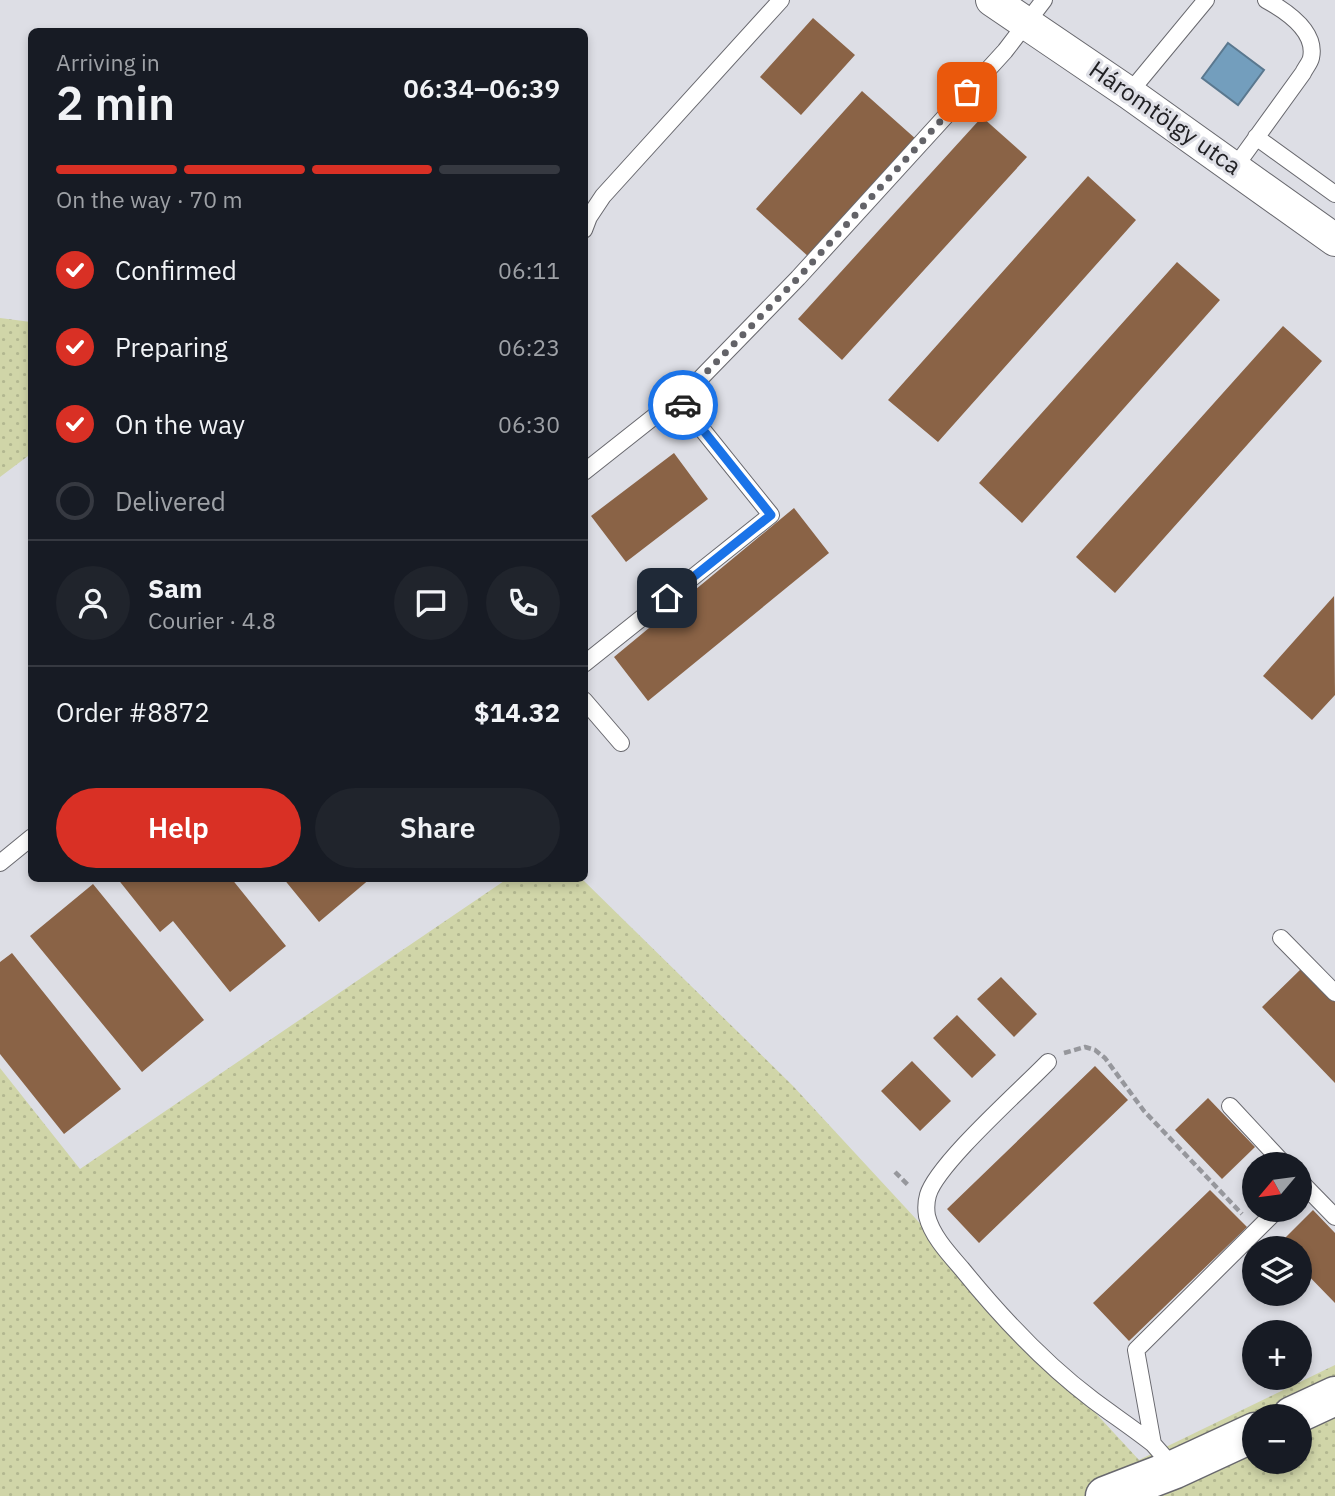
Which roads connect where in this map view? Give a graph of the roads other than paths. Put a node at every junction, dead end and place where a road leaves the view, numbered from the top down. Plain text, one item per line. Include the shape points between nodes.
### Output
1 (781, 0) edge
2 (992, 0) edge
3 (1206, 0) edge
4 (1266, 0) edge
5 (1036, 12) edge
6 (1129, 93) junction
7 (1256, 137) junction
8 (1235, 167) junction
9 (1335, 194) edge
10 (588, 220) edge
11 (1335, 240) edge
12 (677, 398) junction
13 (588, 469) edge
14 (588, 661) edge
15 (588, 705) edge
16 (621, 743) dead end
17 (28, 840) edge
18 (0, 863) edge
19 (1281, 937) dead end
20 (1335, 993) edge
21 (1048, 1062) road end
22 (1230, 1106) dead end
23 (1273, 1152) edge
24 (1312, 1194) edge
25 (1335, 1216) edge
26 (1265, 1222) edge
27 (1335, 1396) edge
28 (1312, 1407) edge
29 (1242, 1435) edge
30 (1164, 1456) junction
31 (1105, 1496) edge

1 - 10 lane via 603,196
2 - 5 street, Háromtölgy utca
3 - 6 lane
4 - 7 lane via 1303,29 1311,58
5 - 6 street, Háromtölgy utca
5 - 12 lane via 798,278
6 - 8 street, Háromtölgy utca
7 - 8 lane
7 - 9 lane
8 - 11 street, Háromtölgy utca
12 - 13 lane
12 - 14 lane via 771,515
15 - 16 lane
17 - 18 lane
19 - 20 lane
21 - 30 lane via 953,1158 928,1193 928,1218 948,1253 1027,1342
22 - 23 lane
24 - 25 lane
26 - 30 lane via 1136,1350
27 - 28 main road
29 - 30 main road
30 - 31 main road

